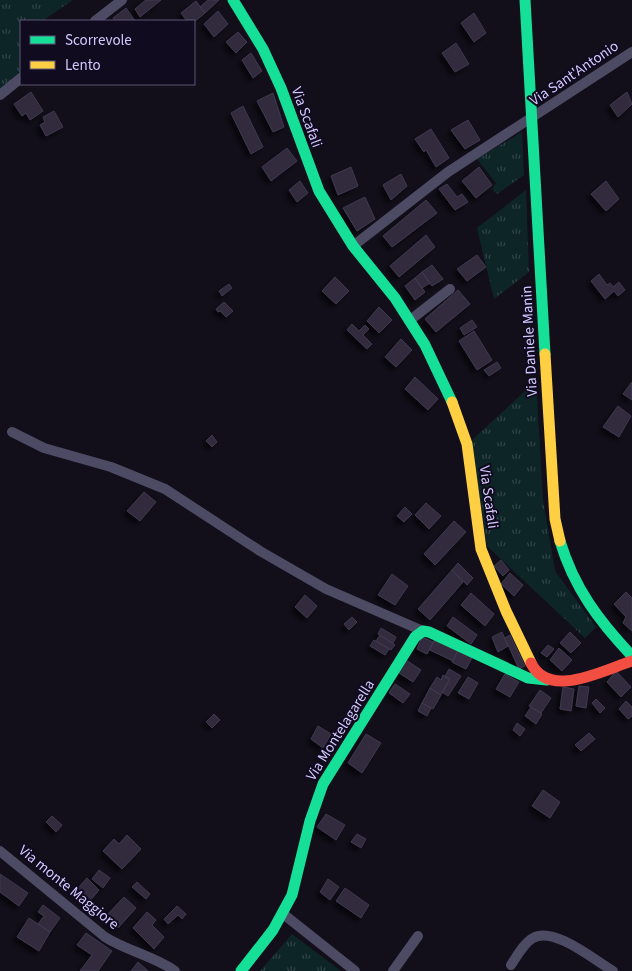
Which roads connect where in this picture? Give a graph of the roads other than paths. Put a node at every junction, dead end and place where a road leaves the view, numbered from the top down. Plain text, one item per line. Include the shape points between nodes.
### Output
1 (122, 0) edge
2 (233, 0) edge
3 (526, 0) edge
4 (96, 20) edge
5 (632, 52) edge
6 (20, 79) edge
7 (0, 95) edge
8 (532, 118) junction
9 (353, 246) junction
10 (450, 288) dead end
11 (410, 321) junction
12 (12, 432) dead end
13 (423, 632) junction
14 (632, 656) edge
15 (632, 661) edge
16 (547, 680) junction
17 (0, 851) edge
18 (282, 913) junction
19 (418, 936) dead end
20 (511, 965) dead end
21 (175, 971) edge
22 (241, 971) edge
23 (355, 971) edge
24 (392, 971) edge
25 (613, 971) edge

1 - 4 street
2 - 9 street, Via Scafali via 263,49 277,80 319,191
3 - 8 street, Via Daniele Manin
5 - 8 street, Via Sant'Antonio
6 - 7 street
8 - 9 street via 448,172
8 - 14 street, Via Daniele Manin via 558,537 576,587 601,625
9 - 11 street, Via Scafali
10 - 11 street
11 - 16 street, Via Scafali via 451,398 467,444 481,549 533,667
12 - 13 street via 44,448 111,467 165,489 260,551 326,589
13 - 16 street via 528,678
13 - 18 street, Via Montelagarella via 415,638 323,784 313,805 296,886
15 - 16 street via 573,680
17 - 21 street, Via monte Maggiore via 105,937
18 - 22 street, Via Montelagarella via 258,954
18 - 23 street
19 - 24 street
20 - 25 street via 533,938 546,934 565,941

